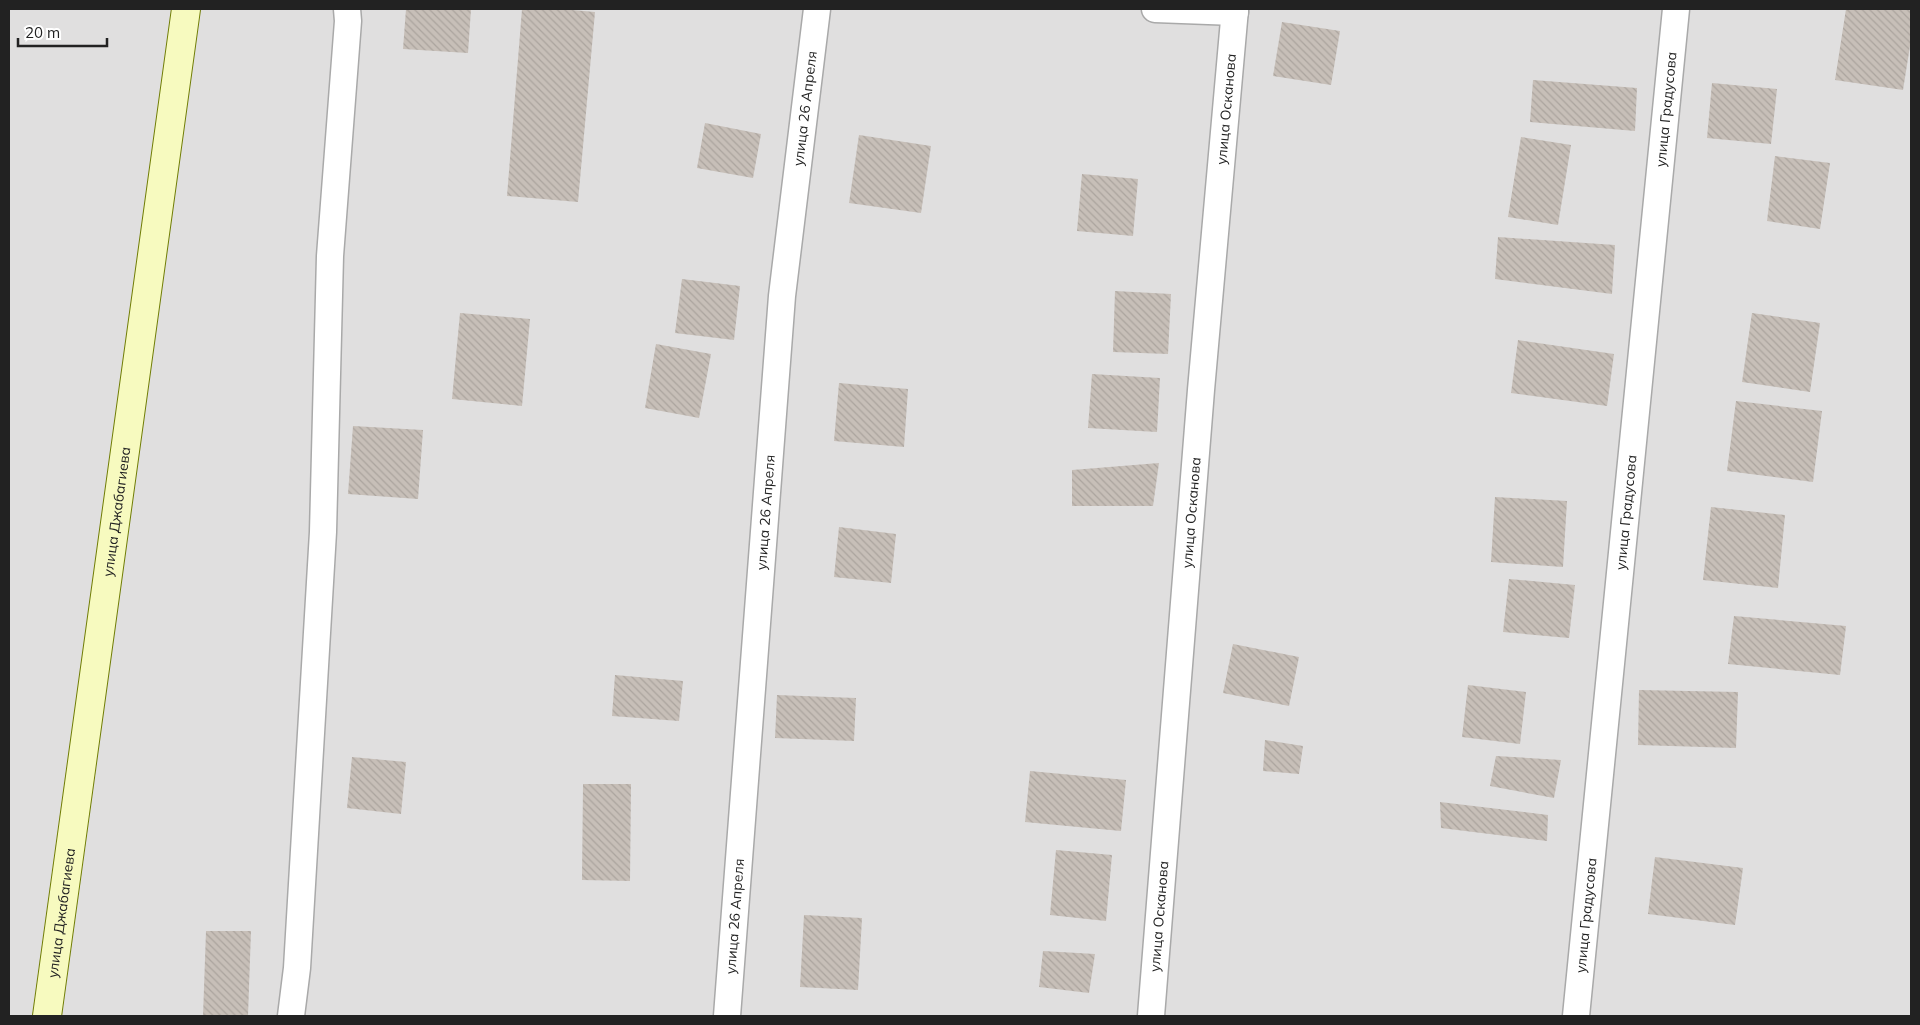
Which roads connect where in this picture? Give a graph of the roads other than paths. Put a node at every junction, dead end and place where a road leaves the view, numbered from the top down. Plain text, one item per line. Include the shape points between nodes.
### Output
1 (186, 9) edge
2 (347, 9) edge
3 (817, 9) edge
4 (1155, 9) edge
5 (1676, 9) edge
6 (1235, 11) edge
7 (47, 1016) edge
8 (291, 1016) edge
9 (727, 1016) edge
10 (1151, 1016) edge
11 (1576, 1016) edge

1 - 7 main road, улица Джабагиева
2 - 8 street via 330,256 322,542 297,968
3 - 9 street, улица 26 Апреля via 782,296
4 - 6 street
5 - 11 street, улица Градусова
6 - 10 street, улица Осканова

